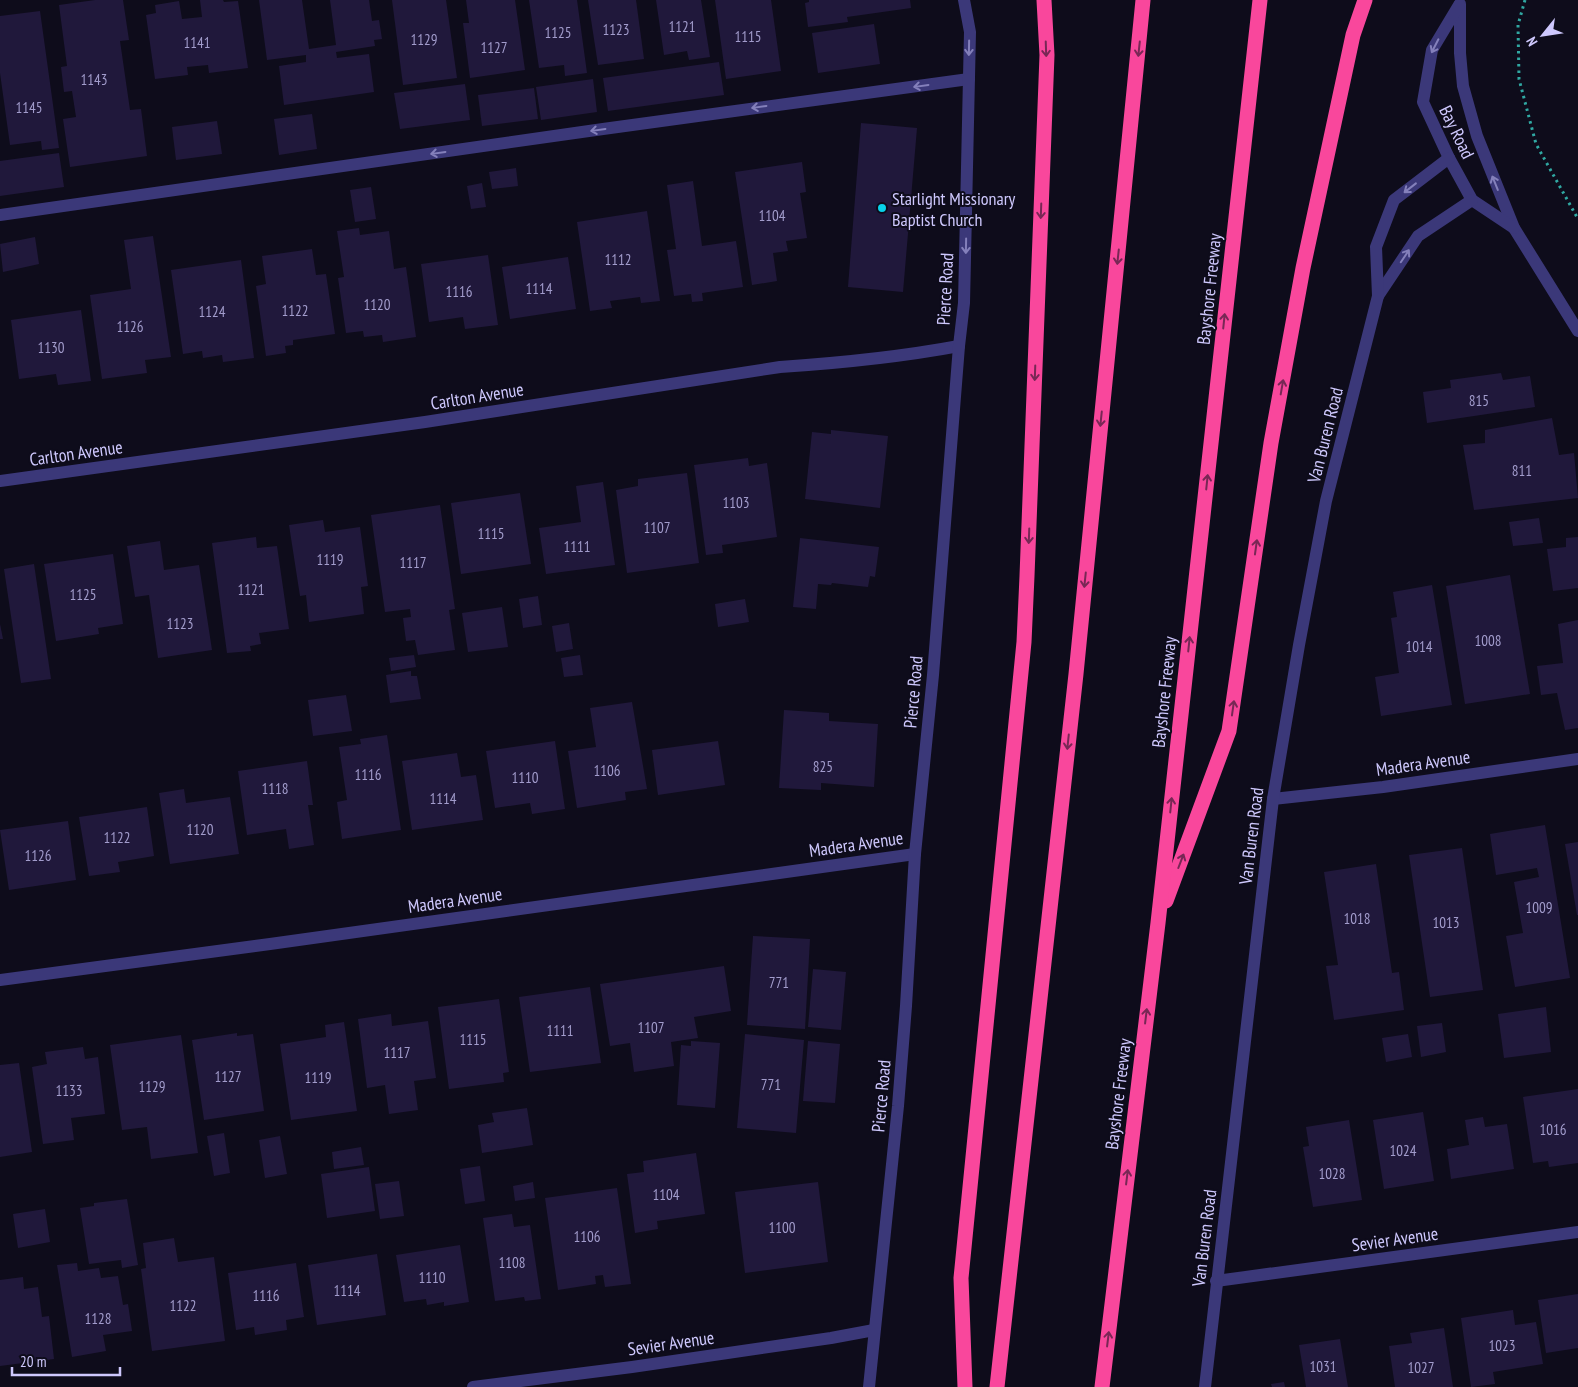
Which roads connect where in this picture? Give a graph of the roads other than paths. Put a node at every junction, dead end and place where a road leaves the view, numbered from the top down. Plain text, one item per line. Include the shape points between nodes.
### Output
1 (964, 0) edge
2 (1044, 0) edge
3 (1143, 0) edge
4 (1260, 0) edge
5 (1365, 0) edge
6 (1460, 2) edge
7 (969, 79) junction
8 (1449, 158) junction
9 (1472, 200) junction
10 (0, 215) edge
11 (1514, 228) junction
12 (1378, 296) junction
13 (1578, 331) edge
14 (959, 346) junction
15 (0, 481) edge
16 (1578, 759) edge
17 (1273, 799) junction
18 (915, 854) junction
19 (1158, 923) junction
20 (0, 980) edge
21 (1578, 1232) edge
22 (1216, 1281) junction
23 (874, 1330) junction
24 (473, 1387) edge
25 (868, 1387) edge
26 (965, 1387) edge
27 (997, 1387) edge
28 (1102, 1387) edge
29 (1205, 1387) edge

1 -> 7 street, Pierce Road via 970,32
2 -> 26 highway via 1047,55 1028,576 961,1278
3 -> 27 highway via 1076,674
19 -> 4 highway, Bayshore Freeway
19 -> 5 highway via 1229,732 1271,444 1353,35
6 -> 8 street, Bay Road via 1432,50 1423,102
11 -> 6 street, Bay Road via 1477,136 1463,86
7 -> 10 street
7 -> 14 street, Pierce Road via 964,303
8 - 9 street, Bay Road
8 -> 12 street, Van Buren Road via 1394,200 1376,248
9 - 11 street, Bay Road
12 -> 9 street, Van Buren Road via 1418,236
11 - 13 street, Bay Road
12 - 17 street, Van Buren Road via 1326,501
14 - 15 street, Carlton Avenue via 780,367 425,422
14 - 18 street, Pierce Road
16 - 17 street, Madera Avenue
17 - 22 street, Van Buren Road
18 - 20 street, Madera Avenue
18 - 23 street, Pierce Road via 898,1106
28 -> 19 highway, Bayshore Freeway
21 - 22 street, Sevier Avenue
22 - 29 street, Van Buren Road
23 - 24 street, Sevier Avenue
23 - 25 street, Pierce Road

